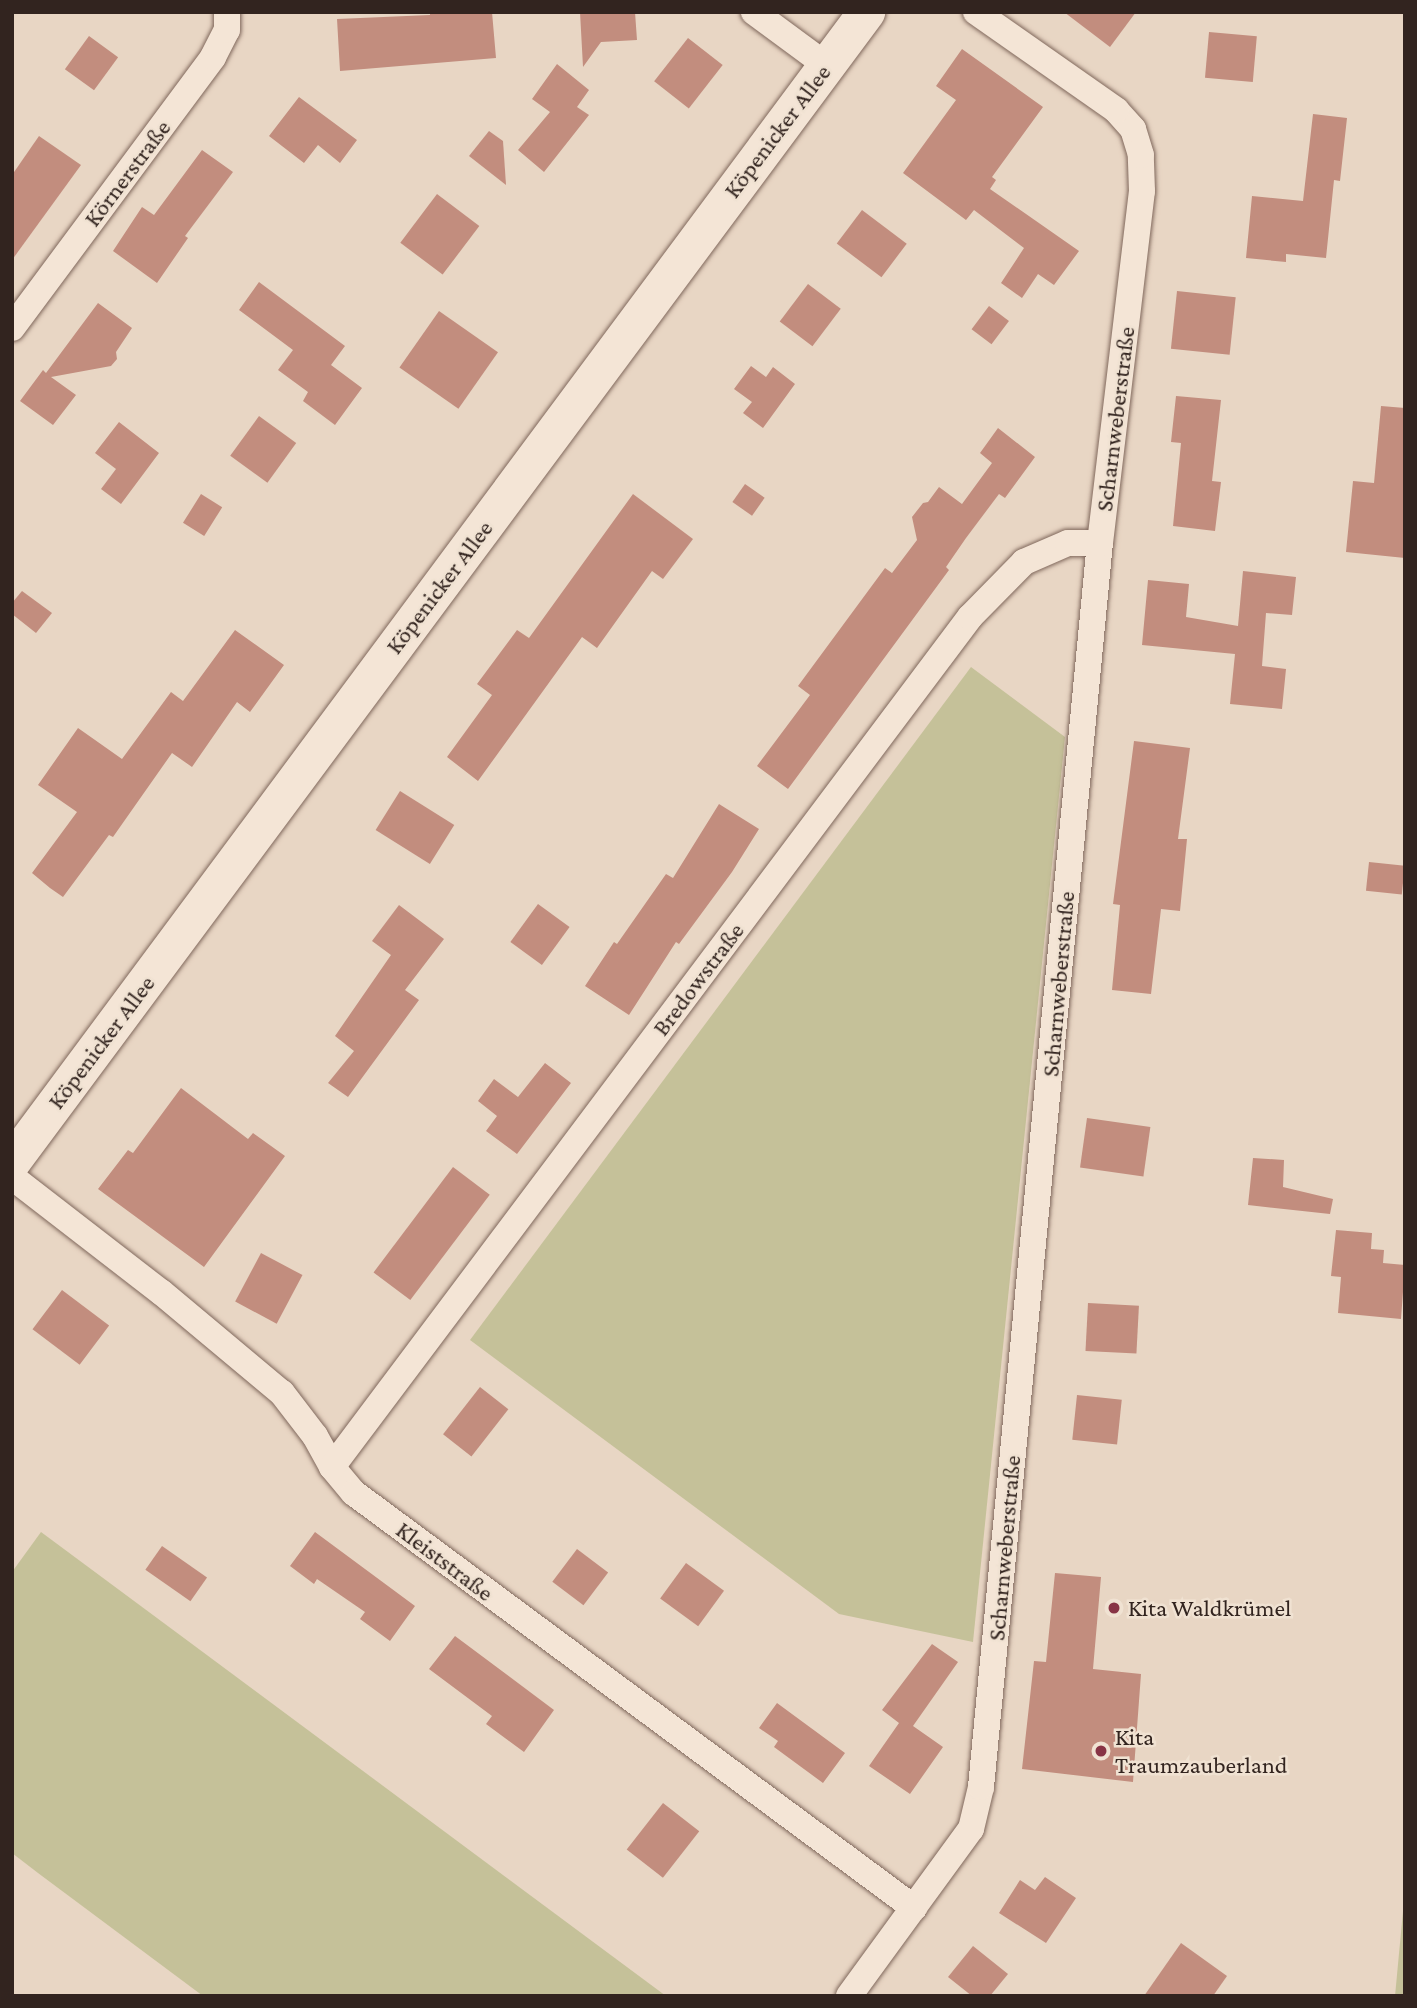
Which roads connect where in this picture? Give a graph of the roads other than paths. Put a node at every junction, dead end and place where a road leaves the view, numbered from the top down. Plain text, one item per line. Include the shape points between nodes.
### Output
1 (227, 12) edge
2 (754, 12) edge
3 (866, 12) edge
4 (976, 12) edge
5 (826, 65) junction
6 (12, 328) edge
7 (1100, 543) junction
8 (12, 1161) edge
9 (12, 1177) edge
10 (332, 1467) junction
11 (915, 1908) junction
12 (849, 1996) edge

1 - 6 street, Körnerstraße via 226,30 213,57
2 - 5 street
3 - 5 street, Köpenicker Allee
4 - 7 street, Scharnweberstraße via 1116,110 1133,129 1141,155 1142,191
5 - 8 street, Köpenicker Allee
7 - 10 street, Bredowstraße via 1068,543 1024,562 970,617
7 - 11 street, Scharnweberstraße via 981,1787 971,1829
9 - 10 street, Kleiststraße via 282,1393
10 - 11 street, Kleiststraße via 354,1493 491,1597
11 - 12 street, Scharnweberstraße

